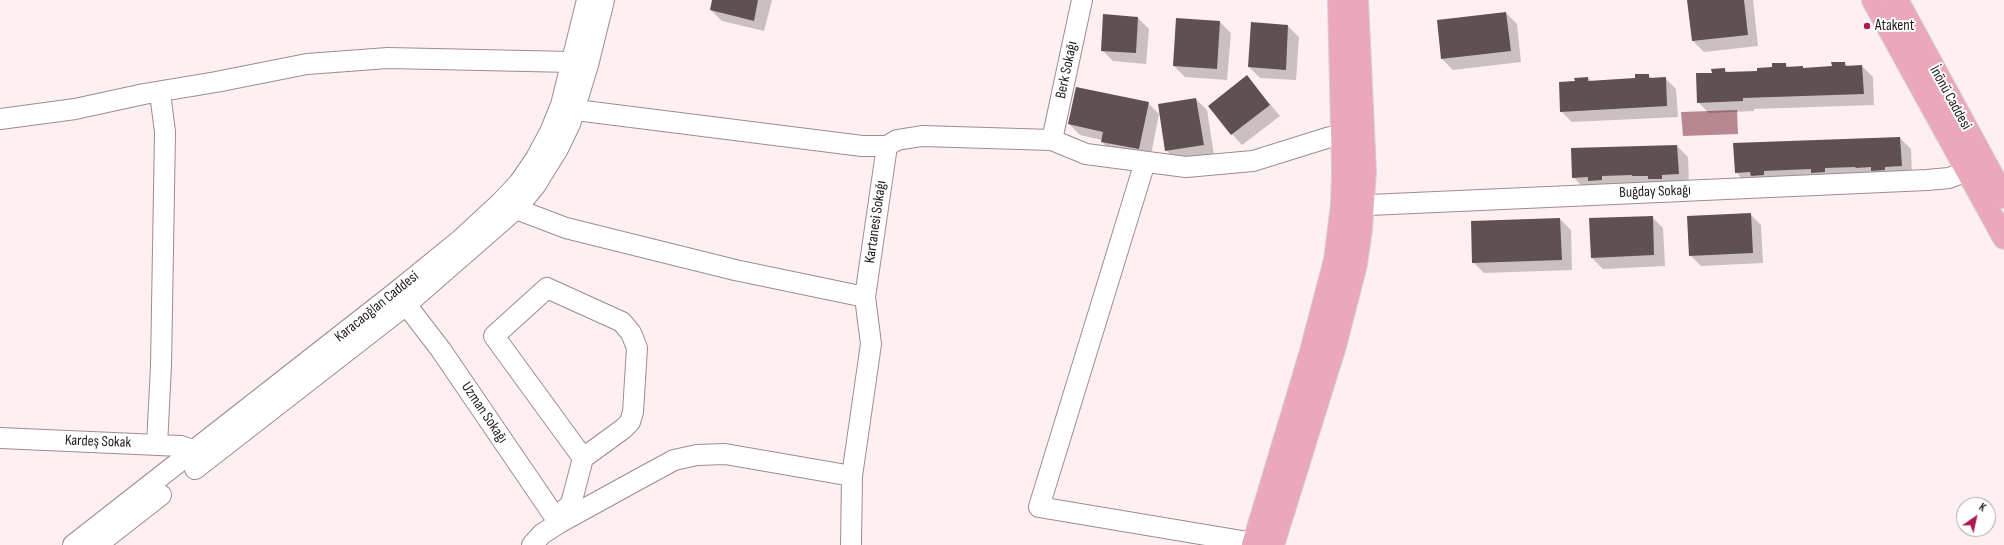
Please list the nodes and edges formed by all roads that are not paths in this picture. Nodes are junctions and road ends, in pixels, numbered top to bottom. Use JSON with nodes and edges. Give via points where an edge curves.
{"nodes":[{"id":1,"x":587,"y":0,"type":"edge"},
{"id":2,"x":604,"y":0,"type":"edge"},
{"id":3,"x":1082,"y":0,"type":"edge"},
{"id":4,"x":1339,"y":0,"type":"edge"},
{"id":5,"x":1357,"y":0,"type":"edge"},
{"id":6,"x":1873,"y":0,"type":"edge"},
{"id":7,"x":1897,"y":0,"type":"edge"},
{"id":8,"x":572,"y":62,"type":"junction"},
{"id":9,"x":160,"y":93,"type":"junction"},
{"id":10,"x":567,"y":109,"type":"junction"},
{"id":11,"x":0,"y":119,"type":"edge"},
{"id":12,"x":1330,"y":137,"type":"dead end"},
{"id":13,"x":1052,"y":140,"type":"junction"},
{"id":14,"x":887,"y":146,"type":"junction"},
{"id":15,"x":1145,"y":162,"type":"junction"},
{"id":16,"x":1967,"y":171,"type":"junction"},
{"id":17,"x":2004,"y":195,"type":"edge"},
{"id":18,"x":1342,"y":205,"type":"junction"},
{"id":19,"x":1364,"y":205,"type":"junction"},
{"id":20,"x":516,"y":209,"type":"junction"},
{"id":21,"x":2004,"y":238,"type":"edge"},
{"id":22,"x":865,"y":297,"type":"junction"},
{"id":23,"x":401,"y":298,"type":"junction"},
{"id":24,"x":0,"y":438,"type":"edge"},
{"id":25,"x":157,"y":445,"type":"junction"},
{"id":26,"x":200,"y":456,"type":"junction"},
{"id":27,"x":583,"y":458,"type":"junction"},
{"id":28,"x":852,"y":476,"type":"junction"},
{"id":29,"x":556,"y":520,"type":"junction"},
{"id":30,"x":1260,"y":544,"type":"edge"},
{"id":31,"x":73,"y":545,"type":"edge"},
{"id":32,"x":97,"y":545,"type":"edge"},
{"id":33,"x":532,"y":545,"type":"edge"},
{"id":34,"x":851,"y":545,"type":"edge"}],
"edges":[{"from":1,"to":8,"type":"street","name":"Karacaoğlan Caddesi"},
{"from":2,"to":10,"type":"street","name":"Karacaoğlan Caddesi"},
{"from":3,"to":13,"type":"street","name":"Berk Sokağı"},
{"from":4,"to":18,"type":"main road"},
{"from":5,"to":19,"type":"main road"},
{"from":6,"to":16,"type":"main road"},
{"from":7,"to":17,"type":"main road","name":"İnönü Caddesi"},
{"from":8,"to":9,"type":"street","via":[[388,58],[307,64]]},
{"from":8,"to":10,"type":"street","name":"Karacaoğlan Caddesi"},
{"from":9,"to":11,"type":"street","via":[[75,109]]},
{"from":9,"to":25,"type":"street","via":[[165,132]]},
{"from":10,"to":14,"type":"street","via":[[854,145]]},
{"from":10,"to":20,"type":"street","name":"Karacaoğlan Caddesi","via":[[558,149],[535,186]]},
{"from":10,"to":23,"type":"street","name":"Karacaoğlan Caddesi","via":[[519,183]]},
{"from":12,"to":15,"type":"street","via":[[1253,161],[1186,167]]},
{"from":13,"to":14,"type":"street","via":[[922,136],[897,140]]},
{"from":13,"to":15,"type":"street","via":[[1086,154]]},
{"from":14,"to":22,"type":"street","name":"Kartanesi Sokağı"},
{"from":15,"to":30,"type":"street","via":[[1039,507]]},
{"from":16,"to":19,"type":"street","name":"Buğday Sokağı","via":[[1949,178],[1927,180]]},
{"from":16,"to":21,"type":"main road"},
{"from":18,"to":19,"type":"street","name":"Buğday Sokağı"},
{"from":18,"to":30,"type":"main road","via":[[1335,260]]},
{"from":19,"to":30,"type":"main road","via":[[1356,264],[1335,346]]},
{"from":20,"to":22,"type":"street","via":[[573,230],[735,270]]},
{"from":20,"to":23,"type":"street","name":"Karacaoğlan Caddesi"},
{"from":22,"to":28,"type":"street","name":"Kartanesi Sokağı","via":[[872,344]]},
{"from":23,"to":26,"type":"street","name":"Karacaoğlan Caddesi"},
{"from":23,"to":29,"type":"street","name":"Uzman Sokağı","via":[[441,350]]},
{"from":24,"to":25,"type":"street","name":"Kardeş Sokak"},
{"from":25,"to":26,"type":"street","name":"Kardeş Sokak","via":[[181,446]]},
{"from":26,"to":31,"type":"street","name":"Karacaoğlan Caddesi"},
{"from":26,"to":32,"type":"street","name":"Karacaoğlan Caddesi"},
{"from":27,"to":27,"type":"street","via":[[630,422],[633,412],[637,348],[631,333],[622,322],[547,288],[494,336]]},
{"from":27,"to":29,"type":"street","via":[[570,504]]},
{"from":28,"to":29,"type":"street","via":[[726,454],[697,455],[674,460]]},
{"from":28,"to":34,"type":"street","name":"Kartanesi Sokağı"},
{"from":29,"to":33,"type":"street"}]}
